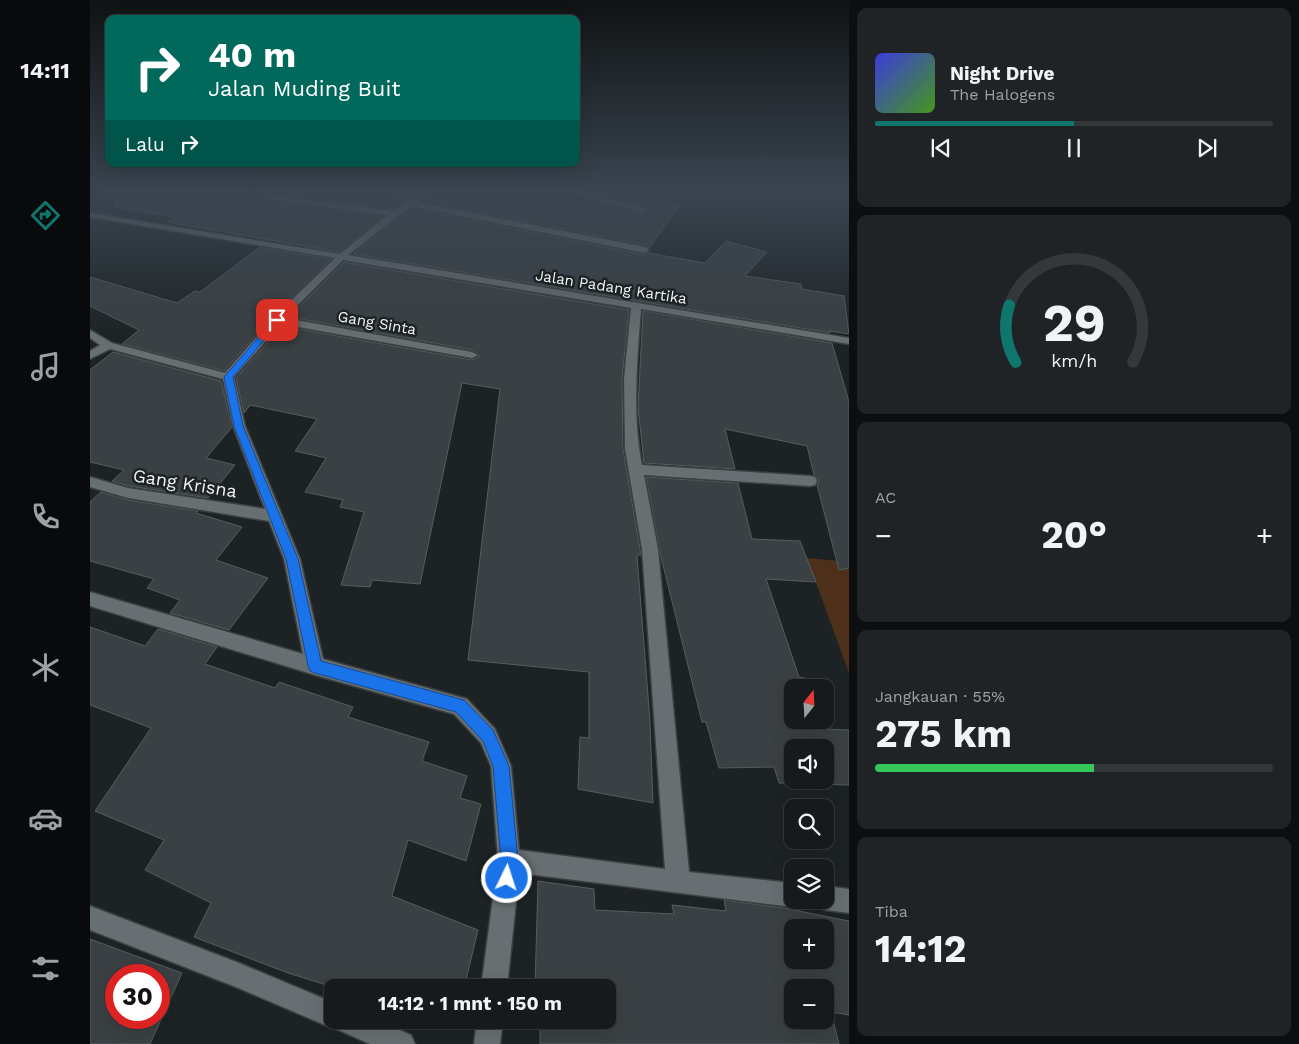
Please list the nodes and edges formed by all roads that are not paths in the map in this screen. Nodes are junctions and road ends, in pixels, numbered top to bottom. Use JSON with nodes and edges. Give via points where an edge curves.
{"nodes":[{"id":1,"x":237,"y":240,"type":"edge"},
{"id":2,"x":361,"y":240,"type":"edge"},
{"id":3,"x":593,"y":240,"type":"edge"},
{"id":4,"x":645,"y":250,"type":"dead end"},
{"id":5,"x":339,"y":257,"type":"junction"},
{"id":6,"x":636,"y":306,"type":"junction"},
{"id":7,"x":277,"y":320,"type":"junction"},
{"id":8,"x":90,"y":333,"type":"edge"},
{"id":9,"x":849,"y":341,"type":"edge"},
{"id":10,"x":108,"y":345,"type":"junction"},
{"id":11,"x":472,"y":355,"type":"dead end"},
{"id":12,"x":90,"y":356,"type":"edge"},
{"id":13,"x":228,"y":377,"type":"junction"},
{"id":14,"x":635,"y":469,"type":"junction"},
{"id":15,"x":810,"y":481,"type":"dead end"},
{"id":16,"x":90,"y":482,"type":"edge"},
{"id":17,"x":274,"y":516,"type":"junction"},
{"id":18,"x":90,"y":599,"type":"edge"},
{"id":19,"x":315,"y":666,"type":"junction"},
{"id":20,"x":509,"y":860,"type":"junction"},
{"id":21,"x":678,"y":882,"type":"junction"},
{"id":22,"x":784,"y":894,"type":"edge"},
{"id":23,"x":834,"y":899,"type":"edge"},
{"id":24,"x":849,"y":901,"type":"edge"},
{"id":25,"x":90,"y":918,"type":"edge"},
{"id":26,"x":495,"y":979,"type":"edge"},
{"id":27,"x":324,"y":1012,"type":"edge"},
{"id":28,"x":366,"y":1029,"type":"edge"},
{"id":29,"x":489,"y":1029,"type":"edge"},
{"id":30,"x":402,"y":1044,"type":"edge"},
{"id":31,"x":487,"y":1044,"type":"edge"}],
"edges":[{"from":1,"to":5,"type":"street","name":"Jalan Padang Kartika"},
{"from":2,"to":5,"type":"street"},
{"from":3,"to":4,"type":"street"},
{"from":5,"to":6,"type":"street","name":"Jalan Padang Kartika"},
{"from":5,"to":7,"type":"street"},
{"from":6,"to":9,"type":"street","name":"Jalan Padang Kartika"},
{"from":6,"to":14,"type":"street","via":[[630,379]]},
{"from":7,"to":11,"type":"street","name":"Gang Sinta"},
{"from":7,"to":13,"type":"street"},
{"from":8,"to":10,"type":"street"},
{"from":10,"to":12,"type":"street"},
{"from":10,"to":13,"type":"street"},
{"from":13,"to":17,"type":"street","via":[[238,426]]},
{"from":14,"to":15,"type":"street"},
{"from":14,"to":21,"type":"street","via":[[650,550]]},
{"from":16,"to":17,"type":"street","name":"Gang Krisna","via":[[128,493]]},
{"from":17,"to":19,"type":"street","via":[[292,559]]},
{"from":18,"to":19,"type":"street"},
{"from":19,"to":20,"type":"street","via":[[460,706],[488,736],[501,766]]},
{"from":20,"to":21,"type":"street"},
{"from":20,"to":26,"type":"street"},
{"from":21,"to":22,"type":"street"},
{"from":23,"to":24,"type":"street"},
{"from":25,"to":27,"type":"street"},
{"from":28,"to":30,"type":"street"},
{"from":29,"to":31,"type":"street"}]}
